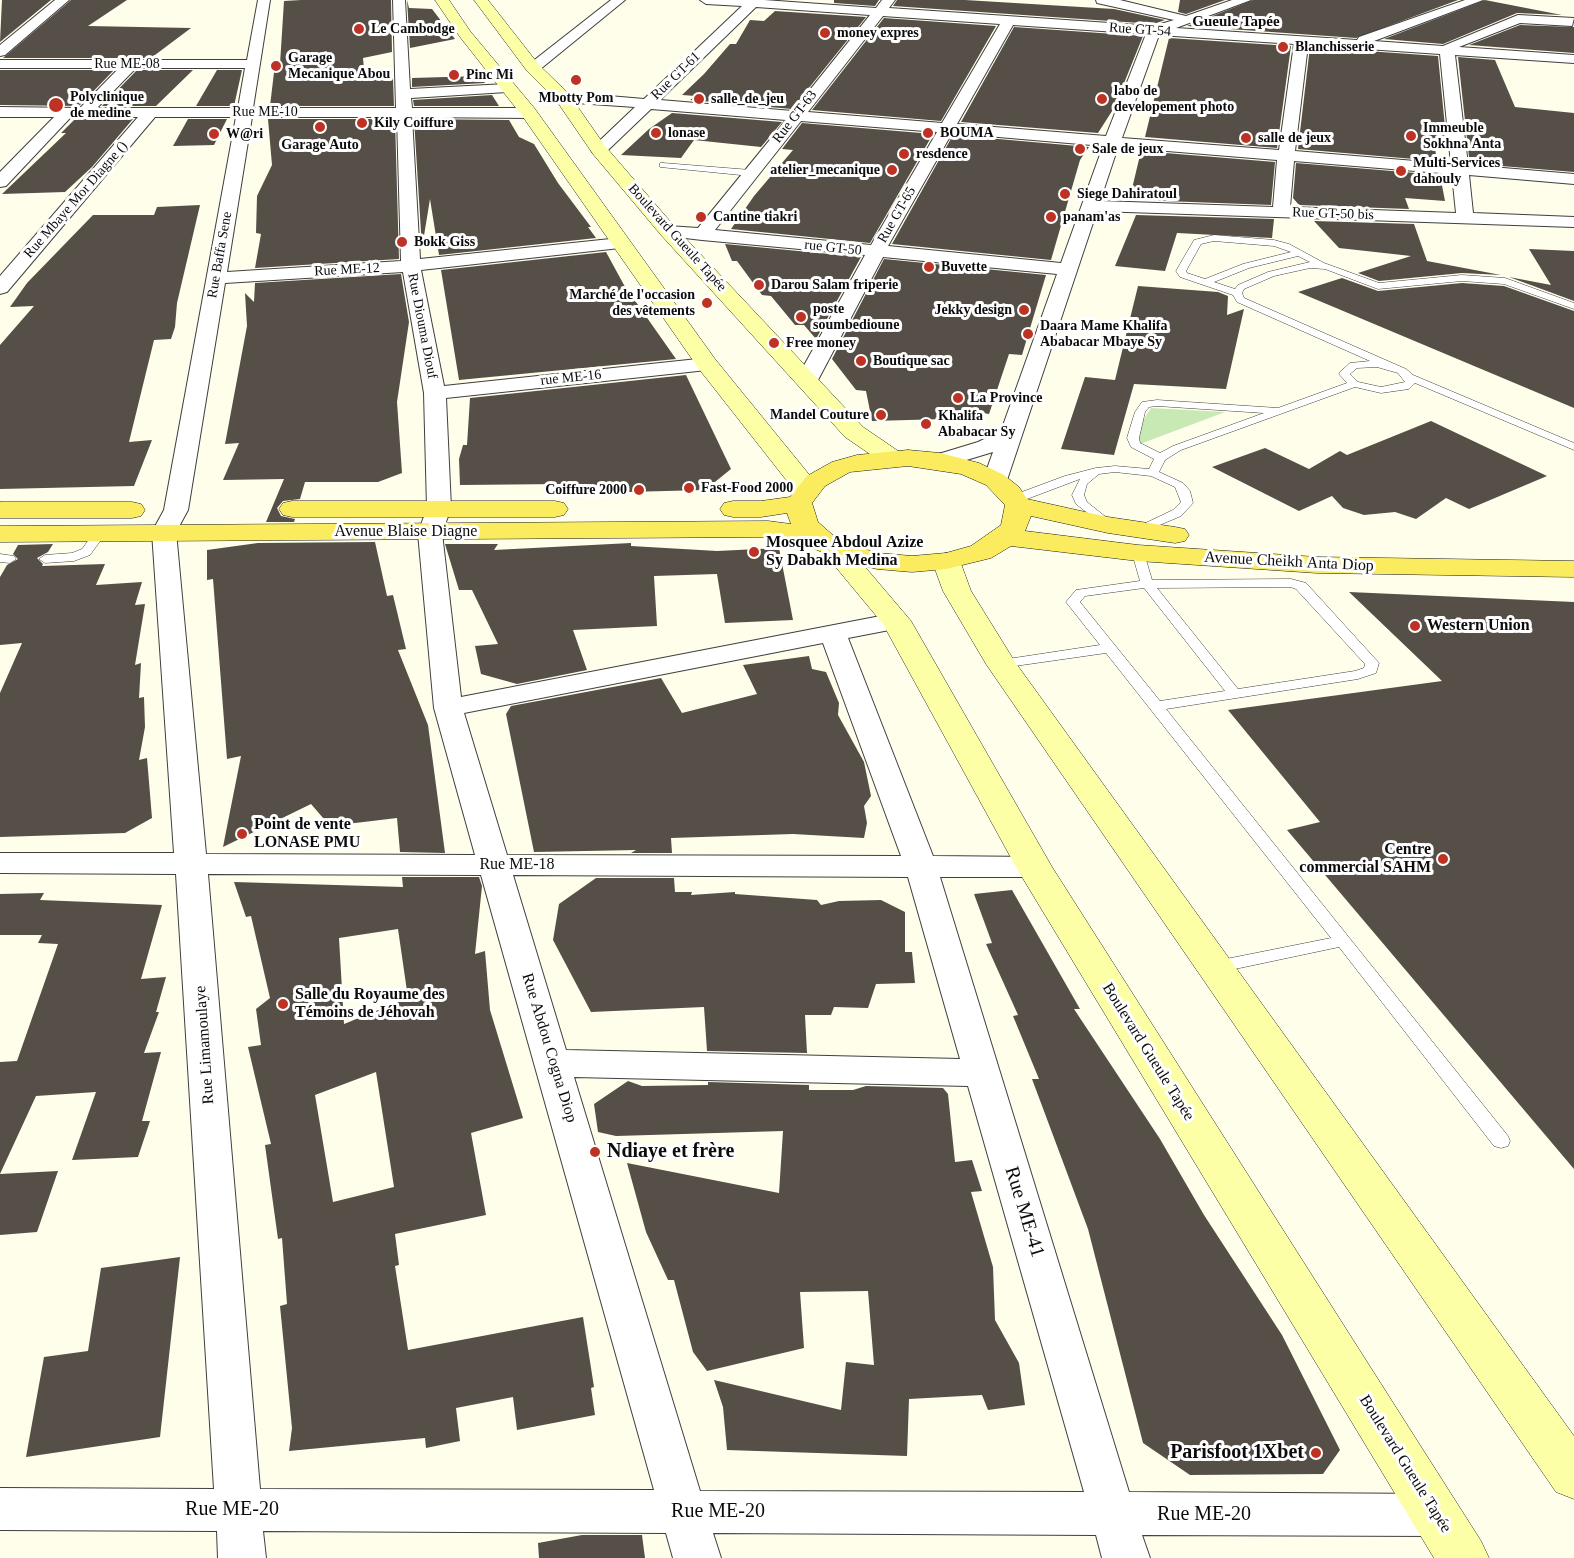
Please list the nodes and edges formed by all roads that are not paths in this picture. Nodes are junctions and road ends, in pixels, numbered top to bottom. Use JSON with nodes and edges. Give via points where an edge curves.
{"nodes":[{"id":1,"x":63,"y":0,"type":"edge"},
{"id":2,"x":264,"y":0,"type":"edge"},
{"id":3,"x":399,"y":0,"type":"edge"},
{"id":4,"x":442,"y":0,"type":"edge"},
{"id":5,"x":481,"y":0,"type":"edge"},
{"id":6,"x":619,"y":0,"type":"edge"},
{"id":7,"x":706,"y":0,"type":"edge"},
{"id":8,"x":1102,"y":0,"type":"edge"},
{"id":9,"x":1198,"y":0,"type":"edge"},
{"id":10,"x":1245,"y":0,"type":"edge"},
{"id":11,"x":1478,"y":0,"type":"edge"},
{"id":12,"x":753,"y":3,"type":"junction"},
{"id":13,"x":1524,"y":5,"type":"dead end"},
{"id":14,"x":884,"y":6,"type":"edge"},
{"id":15,"x":1226,"y":6,"type":"junction"},
{"id":16,"x":1050,"y":10,"type":"dead end"},
{"id":17,"x":1186,"y":18,"type":"junction"},
{"id":18,"x":1573,"y":20,"type":"edge"},
{"id":19,"x":1009,"y":21,"type":"junction"},
{"id":20,"x":1043,"y":23,"type":"junction"},
{"id":21,"x":1157,"y":29,"type":"junction"},
{"id":22,"x":1302,"y":40,"type":"junction"},
{"id":23,"x":1354,"y":44,"type":"junction"},
{"id":24,"x":1447,"y":50,"type":"junction"},
{"id":25,"x":0,"y":52,"type":"edge"},
{"id":26,"x":1574,"y":59,"type":"edge"},
{"id":27,"x":0,"y":64,"type":"edge"},
{"id":28,"x":132,"y":64,"type":"junction"},
{"id":29,"x":253,"y":64,"type":"junction"},
{"id":30,"x":533,"y":68,"type":"junction"},
{"id":31,"x":507,"y":88,"type":"junction"},
{"id":32,"x":562,"y":98,"type":"junction"},
{"id":33,"x":404,"y":104,"type":"junction"},
{"id":34,"x":647,"y":104,"type":"junction"},
{"id":35,"x":77,"y":111,"type":"junction"},
{"id":36,"x":152,"y":111,"type":"junction"},
{"id":37,"x":0,"y":112,"type":"edge"},
{"id":38,"x":245,"y":112,"type":"junction"},
{"id":39,"x":529,"y":113,"type":"junction"},
{"id":40,"x":796,"y":116,"type":"junction"},
{"id":41,"x":947,"y":128,"type":"junction"},
{"id":42,"x":1112,"y":142,"type":"junction"},
{"id":43,"x":599,"y":150,"type":"junction"},
{"id":44,"x":1286,"y":156,"type":"junction"},
{"id":45,"x":663,"y":165,"type":"dead end"},
{"id":46,"x":1459,"y":170,"type":"junction"},
{"id":47,"x":751,"y":173,"type":"junction"},
{"id":48,"x":1574,"y":179,"type":"edge"},
{"id":49,"x":0,"y":182,"type":"edge"},
{"id":50,"x":1092,"y":206,"type":"junction"},
{"id":51,"x":1281,"y":212,"type":"junction"},
{"id":52,"x":1465,"y":219,"type":"junction"},
{"id":53,"x":1574,"y":222,"type":"edge"},
{"id":54,"x":669,"y":231,"type":"junction"},
{"id":55,"x":702,"y":234,"type":"junction"},
{"id":56,"x":620,"y":243,"type":"junction"},
{"id":57,"x":876,"y":252,"type":"junction"},
{"id":58,"x":1298,"y":253,"type":"junction"},
{"id":59,"x":411,"y":266,"type":"junction"},
{"id":60,"x":1326,"y":266,"type":"junction"},
{"id":61,"x":1068,"y":269,"type":"junction"},
{"id":62,"x":216,"y":278,"type":"junction"},
{"id":63,"x":1204,"y":283,"type":"junction"},
{"id":64,"x":0,"y":288,"type":"edge"},
{"id":65,"x":1237,"y":293,"type":"junction"},
{"id":66,"x":1545,"y":294,"type":"junction"},
{"id":67,"x":1574,"y":295,"type":"edge"},
{"id":68,"x":1574,"y":306,"type":"edge"},
{"id":69,"x":707,"y":364,"type":"junction"},
{"id":70,"x":1390,"y":366,"type":"junction"},
{"id":71,"x":1409,"y":377,"type":"junction"},
{"id":72,"x":807,"y":380,"type":"junction"},
{"id":73,"x":1354,"y":384,"type":"junction"},
{"id":74,"x":435,"y":393,"type":"junction"},
{"id":75,"x":1281,"y":411,"type":"junction"},
{"id":76,"x":1009,"y":436,"type":"junction"},
{"id":77,"x":1574,"y":447,"type":"edge"},
{"id":78,"x":892,"y":458,"type":"junction"},
{"id":79,"x":1160,"y":458,"type":"junction"},
{"id":80,"x":940,"y":461,"type":"junction"},
{"id":81,"x":1096,"y":471,"type":"junction"},
{"id":82,"x":1153,"y":472,"type":"junction"},
{"id":83,"x":995,"y":480,"type":"junction"},
{"id":84,"x":803,"y":496,"type":"junction"},
{"id":85,"x":1016,"y":502,"type":"junction"},
{"id":86,"x":652,"y":519,"type":"junction"},
{"id":87,"x":434,"y":520,"type":"junction"},
{"id":88,"x":170,"y":521,"type":"junction"},
{"id":89,"x":1108,"y":525,"type":"junction"},
{"id":90,"x":100,"y":533,"type":"junction"},
{"id":91,"x":1006,"y":537,"type":"junction"},
{"id":92,"x":3,"y":540,"type":"edge"},
{"id":93,"x":823,"y":540,"type":"junction"},
{"id":94,"x":1138,"y":541,"type":"junction"},
{"id":95,"x":1574,"y":550,"type":"edge"},
{"id":96,"x":45,"y":559,"type":"dead end"},
{"id":97,"x":945,"y":561,"type":"junction"},
{"id":98,"x":1574,"y":568,"type":"edge"},
{"id":99,"x":1147,"y":584,"type":"junction"},
{"id":100,"x":896,"y":621,"type":"junction"},
{"id":101,"x":833,"y":633,"type":"junction"},
{"id":102,"x":1109,"y":648,"type":"junction"},
{"id":103,"x":1002,"y":664,"type":"junction"},
{"id":104,"x":1234,"y":694,"type":"junction"},
{"id":105,"x":1156,"y":706,"type":"junction"},
{"id":106,"x":448,"y":708,"type":"junction"},
{"id":107,"x":0,"y":863,"type":"edge"},
{"id":108,"x":192,"y":864,"type":"junction"},
{"id":109,"x":494,"y":865,"type":"junction"},
{"id":110,"x":921,"y":867,"type":"junction"},
{"id":111,"x":1034,"y":867,"type":"junction"},
{"id":112,"x":1343,"y":941,"type":"junction"},
{"id":113,"x":1216,"y":967,"type":"junction"},
{"id":114,"x":553,"y":1063,"type":"junction"},
{"id":115,"x":982,"y":1073,"type":"junction"},
{"id":116,"x":1501,"y":1141,"type":"dead end"},
{"id":117,"x":1574,"y":1476,"type":"edge"},
{"id":118,"x":0,"y":1509,"type":"edge"},
{"id":119,"x":239,"y":1510,"type":"junction"},
{"id":120,"x":684,"y":1512,"type":"junction"},
{"id":121,"x":1114,"y":1514,"type":"junction"},
{"id":122,"x":1437,"y":1515,"type":"junction"},
{"id":123,"x":242,"y":1558,"type":"edge"},
{"id":124,"x":697,"y":1558,"type":"edge"},
{"id":125,"x":1126,"y":1558,"type":"edge"},
{"id":126,"x":1463,"y":1558,"type":"edge"}],
"edges":[{"from":1,"to":25,"type":"street"},
{"from":2,"to":29,"type":"street","name":"Rue Baffa Sene"},
{"from":3,"to":33,"type":"street","name":"Rue Diouma Diouf"},
{"from":4,"to":31,"type":"street"},
{"from":5,"to":30,"type":"street","name":"Boulevard Gueule Tapée"},
{"from":6,"to":30,"type":"street"},
{"from":7,"to":12,"type":"street","name":"Rue GT-54"},
{"from":8,"to":17,"type":"street"},
{"from":9,"to":15,"type":"street"},
{"from":10,"to":15,"type":"street"},
{"from":11,"to":23,"type":"street"},
{"from":12,"to":14,"type":"street","name":"Rue GT-54"},
{"from":12,"to":34,"type":"street","name":"Rue GT-61"},
{"from":13,"to":18,"type":"street"},
{"from":14,"to":19,"type":"street","name":"Rue GT-54"},
{"from":14,"to":40,"type":"street","name":"Rue GT-63"},
{"from":15,"to":17,"type":"street"},
{"from":16,"to":20,"type":"street"},
{"from":17,"to":21,"type":"street"},
{"from":18,"to":24,"type":"street","via":[[1518,19]]},
{"from":19,"to":20,"type":"street","name":"Rue GT-54"},
{"from":19,"to":41,"type":"street","name":"Rue GT-65"},
{"from":20,"to":21,"type":"street","name":"Rue GT-54"},
{"from":21,"to":22,"type":"street","name":"Rue GT-54"},
{"from":21,"to":42,"type":"street"},
{"from":22,"to":23,"type":"street","name":"Rue GT-54"},
{"from":22,"to":44,"type":"street"},
{"from":23,"to":24,"type":"street","name":"Rue GT-54"},
{"from":24,"to":26,"type":"street","name":"Rue GT-54"},
{"from":24,"to":46,"type":"street"},
{"from":27,"to":28,"type":"street","name":"Rue ME-08"},
{"from":28,"to":29,"type":"street","name":"Rue ME-08"},
{"from":28,"to":35,"type":"street"},
{"from":29,"to":38,"type":"street","name":"Rue Baffa Sene"},
{"from":30,"to":32,"type":"street","name":"Boulevard Gueule Tapée"},
{"from":31,"to":33,"type":"street"},
{"from":31,"to":39,"type":"street"},
{"from":32,"to":34,"type":"street"},
{"from":32,"to":43,"type":"street","name":"Boulevard Gueule Tapée"},
{"from":33,"to":38,"type":"street","name":"Rue ME-10"},
{"from":33,"to":39,"type":"street","name":"Rue ME-10"},
{"from":33,"to":59,"type":"street","name":"Rue Diouma Diouf"},
{"from":34,"to":40,"type":"street"},
{"from":34,"to":43,"type":"street","name":"Rue GT-61"},
{"from":35,"to":36,"type":"street","name":"Rue ME-10"},
{"from":35,"to":37,"type":"street","name":"Rue ME-10"},
{"from":35,"to":49,"type":"street"},
{"from":36,"to":38,"type":"street","name":"Rue ME-10"},
{"from":36,"to":64,"type":"street","name":"Rue Mbaye Mor Diagne ()"},
{"from":38,"to":62,"type":"street","name":"Rue Baffa Sene"},
{"from":39,"to":56,"type":"street"},
{"from":40,"to":41,"type":"street"},
{"from":40,"to":47,"type":"street","name":"Rue GT-63"},
{"from":41,"to":42,"type":"street"},
{"from":41,"to":57,"type":"street","name":"Rue GT-65"},
{"from":42,"to":44,"type":"street"},
{"from":42,"to":50,"type":"street"},
{"from":43,"to":54,"type":"street","name":"Boulevard Gueule Tapée"},
{"from":44,"to":46,"type":"street"},
{"from":44,"to":51,"type":"street"},
{"from":45,"to":47,"type":"lane"},
{"from":46,"to":48,"type":"street"},
{"from":46,"to":52,"type":"street"},
{"from":47,"to":55,"type":"street","name":"Rue GT-63"},
{"from":50,"to":51,"type":"street","name":"Rue GT-50 bis"},
{"from":50,"to":61,"type":"street"},
{"from":51,"to":52,"type":"street","name":"Rue GT-50 bis"},
{"from":52,"to":53,"type":"street","name":"Rue GT-50 bis"},
{"from":54,"to":55,"type":"street","name":"rue GT-50"},
{"from":54,"to":72,"type":"street","name":"Boulevard Gueule Tapée"},
{"from":55,"to":57,"type":"street","name":"rue GT-50"},
{"from":56,"to":59,"type":"street","name":"Rue ME-12"},
{"from":56,"to":69,"type":"street"},
{"from":57,"to":61,"type":"street","name":"rue GT-50"},
{"from":57,"to":72,"type":"street","name":"Rue GT-65"},
{"from":58,"to":60,"type":"lane"},
{"from":58,"to":63,"type":"lane","via":[[1246,266]]},
{"from":58,"to":63,"type":"lane","via":[[1274,243],[1204,239],[1197,242],[1181,271]]},
{"from":59,"to":62,"type":"street","name":"Rue ME-12"},
{"from":59,"to":74,"type":"street","name":"Rue Diouma Diouf"},
{"from":60,"to":65,"type":"lane","via":[[1296,267],[1241,287]]},
{"from":60,"to":66,"type":"lane","via":[[1378,286],[1485,278]]},
{"from":61,"to":76,"type":"street"},
{"from":62,"to":88,"type":"street","name":"Rue Baffa Sene"},
{"from":63,"to":65,"type":"lane"},
{"from":65,"to":70,"type":"lane","via":[[1240,300]]},
{"from":66,"to":67,"type":"lane"},
{"from":66,"to":68,"type":"lane"},
{"from":69,"to":74,"type":"street","name":"rue ME-16"},
{"from":69,"to":84,"type":"street"},
{"from":70,"to":71,"type":"lane"},
{"from":70,"to":73,"type":"lane","via":[[1354,365],[1344,374]]},
{"from":71,"to":73,"type":"lane","via":[[1410,383],[1394,390]]},
{"from":71,"to":77,"type":"lane"},
{"from":72,"to":78,"type":"street","name":"Boulevard Gueule Tapée","via":[[854,432]]},
{"from":73,"to":75,"type":"lane"},
{"from":74,"to":87,"type":"street","name":"Rue Diouma Diouf"},
{"from":75,"to":79,"type":"lane","via":[[1177,448]]},
{"from":75,"to":79,"type":"lane","via":[[1157,402],[1146,405],[1140,412],[1133,438],[1135,445]]},
{"from":76,"to":80,"type":"street"},
{"from":76,"to":83,"type":"street"},
{"from":78,"to":80,"type":"main road"},
{"from":78,"to":84,"type":"main road","via":[[841,468],[816,481]]},
{"from":79,"to":82,"type":"lane"},
{"from":80,"to":83,"type":"main road","via":[[970,468]]},
{"from":81,"to":82,"type":"lane"},
{"from":81,"to":85,"type":"lane","via":[[1069,478]]},
{"from":81,"to":89,"type":"lane","via":[[1082,483],[1078,495],[1082,504]]},
{"from":82,"to":94,"type":"lane","via":[[1179,485],[1187,503]]},
{"from":83,"to":85,"type":"main road"},
{"from":84,"to":86,"type":"main road","name":"Avenue Blaise Diagne","via":[[761,509]]},
{"from":84,"to":93,"type":"main road","via":[[801,519]]},
{"from":85,"to":89,"type":"main road","name":"Avenue Cheikh Anta Diop"},
{"from":85,"to":91,"type":"main road","via":[[1018,516]]},
{"from":86,"to":87,"type":"main road","name":"Avenue Blaise Diagne"},
{"from":86,"to":93,"type":"main road","name":"Avenue Blaise Diagne","via":[[768,529]]},
{"from":87,"to":88,"type":"main road","name":"Avenue Blaise Diagne"},
{"from":87,"to":106,"type":"street","name":"Rue Abdou Cogna Diop"},
{"from":88,"to":90,"type":"main road","name":"Avenue Blaise Diagne"},
{"from":88,"to":92,"type":"main road","name":"Avenue Blaise Diagne"},
{"from":88,"to":108,"type":"street","name":"Rue Limamoulaye"},
{"from":89,"to":94,"type":"main road","name":"Avenue Cheikh Anta Diop"},
{"from":90,"to":92,"type":"main road","name":"Avenue Blaise Diagne"},
{"from":90,"to":96,"type":"lane","via":[[86,552]]},
{"from":91,"to":94,"type":"main road","name":"Avenue Cheikh Anta Diop"},
{"from":91,"to":97,"type":"main road","name":"Avenue Blaise Diagne","via":[[981,552]]},
{"from":93,"to":97,"type":"main road","name":"Avenue Blaise Diagne","via":[[861,557],[886,562]]},
{"from":93,"to":100,"type":"street","name":"Boulevard Gueule Tapée"},
{"from":94,"to":95,"type":"main road","name":"Avenue Cheikh Anta Diop"},
{"from":94,"to":98,"type":"main road","name":"Avenue Cheikh Anta Diop","via":[[1317,565]]},
{"from":94,"to":99,"type":"lane"},
{"from":97,"to":103,"type":"street","via":[[962,600]]},
{"from":99,"to":102,"type":"lane","via":[[1076,596],[1073,603]]},
{"from":99,"to":104,"type":"lane"},
{"from":99,"to":104,"type":"lane","via":[[1301,586],[1372,663],[1371,670],[1358,675]]},
{"from":100,"to":101,"type":"street"},
{"from":100,"to":111,"type":"street","name":"Boulevard Gueule Tapée"},
{"from":101,"to":106,"type":"street"},
{"from":101,"to":110,"type":"street","name":"Rue ME-41"},
{"from":102,"to":103,"type":"lane"},
{"from":102,"to":105,"type":"lane"},
{"from":103,"to":113,"type":"street"},
{"from":104,"to":105,"type":"lane"},
{"from":105,"to":112,"type":"lane"},
{"from":106,"to":109,"type":"street","name":"Rue Abdou Cogna Diop"},
{"from":107,"to":108,"type":"street","name":"Rue ME-18"},
{"from":108,"to":109,"type":"street","name":"Rue ME-18"},
{"from":108,"to":119,"type":"street","name":"Rue Limamoulaye"},
{"from":109,"to":110,"type":"street","name":"Rue ME-18"},
{"from":109,"to":114,"type":"street","name":"Rue Abdou Cogna Diop"},
{"from":110,"to":111,"type":"street","name":"Rue ME-18"},
{"from":110,"to":115,"type":"street","name":"Rue ME-41"},
{"from":111,"to":122,"type":"street","name":"Boulevard Gueule Tapée"},
{"from":112,"to":113,"type":"lane"},
{"from":112,"to":116,"type":"lane"},
{"from":113,"to":117,"type":"street"},
{"from":114,"to":115,"type":"street"},
{"from":114,"to":120,"type":"street","name":"Rue Abdou Cogna Diop"},
{"from":115,"to":121,"type":"street","name":"Rue ME-41"},
{"from":118,"to":119,"type":"street","name":"Rue ME-20"},
{"from":119,"to":120,"type":"street","name":"Rue ME-20"},
{"from":119,"to":123,"type":"street","name":"Rue Limamoulaye"},
{"from":120,"to":121,"type":"street","name":"Rue ME-20"},
{"from":120,"to":124,"type":"street","name":"Rue Abdou Cogna Diop"},
{"from":121,"to":122,"type":"street","name":"Rue ME-20"},
{"from":121,"to":125,"type":"street","name":"Rue ME-41"},
{"from":122,"to":126,"type":"street","name":"Boulevard Gueule Tapée"}]}
